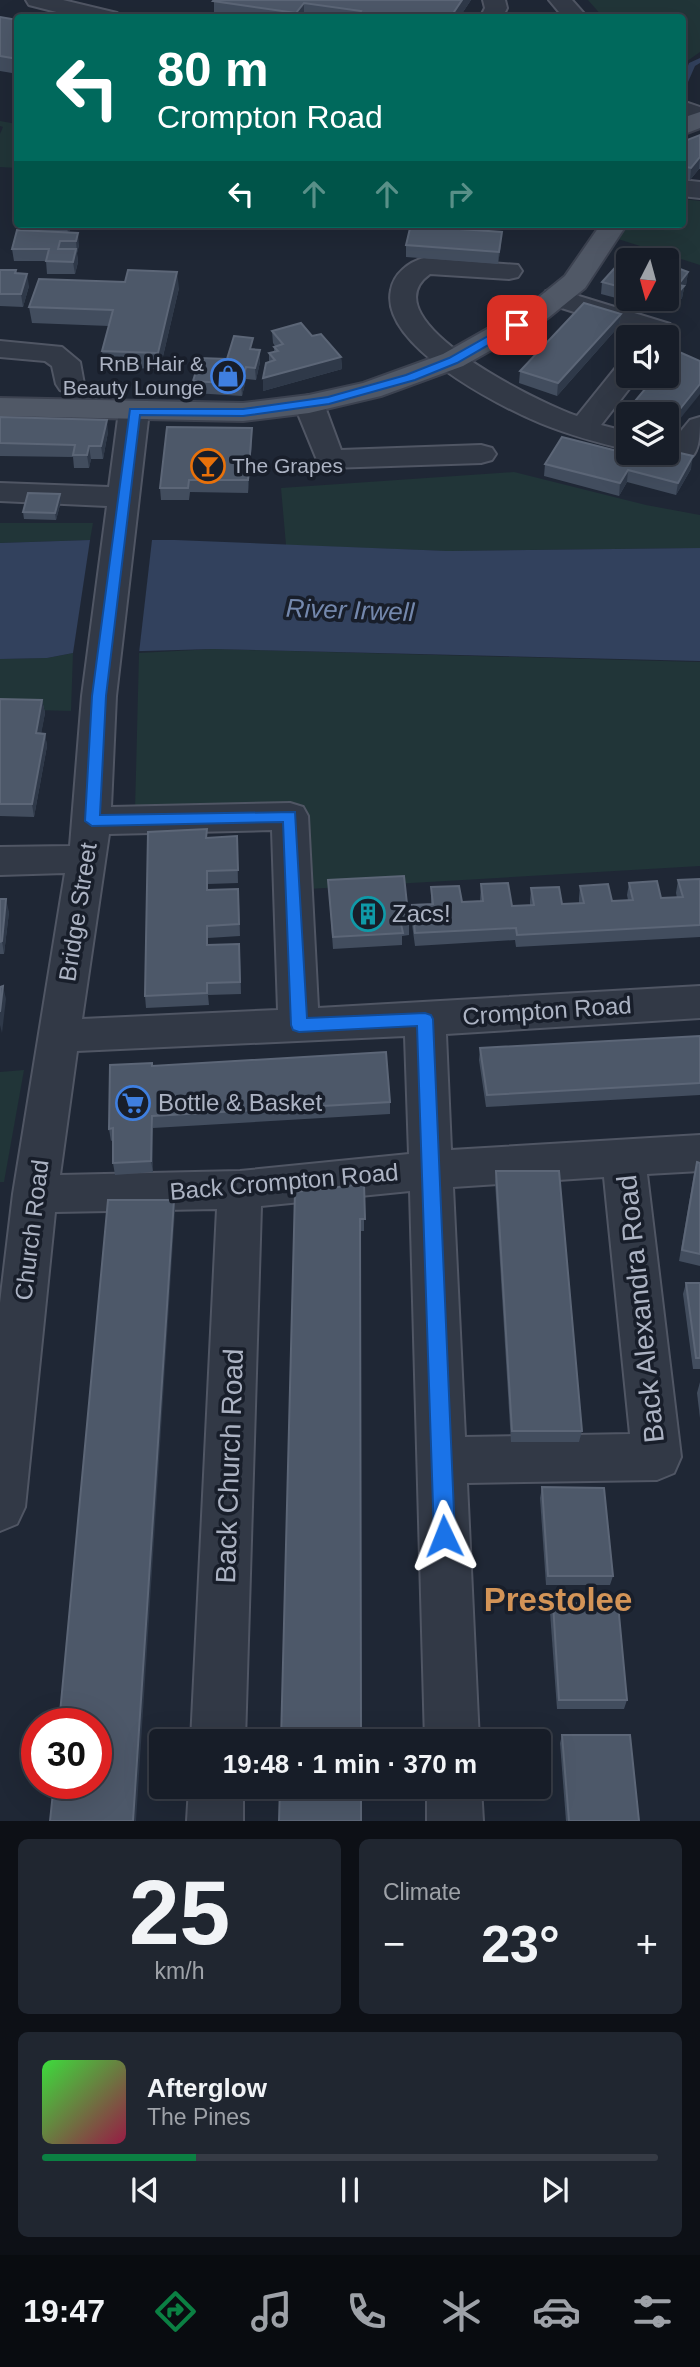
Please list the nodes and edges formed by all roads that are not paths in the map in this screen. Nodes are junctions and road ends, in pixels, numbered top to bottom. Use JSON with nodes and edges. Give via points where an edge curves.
{"nodes":[{"id":1,"x":37,"y":0,"type":"edge"},
{"id":2,"x":560,"y":0,"type":"edge"},
{"id":3,"x":93,"y":14,"type":"edge"},
{"id":4,"x":574,"y":14,"type":"edge"},
{"id":5,"x":611,"y":228,"type":"edge"},
{"id":6,"x":509,"y":271,"type":"dead end"},
{"id":7,"x":556,"y":297,"type":"junction"},
{"id":8,"x":644,"y":325,"type":"edge"},
{"id":9,"x":0,"y":349,"type":"edge"},
{"id":10,"x":453,"y":360,"type":"junction"},
{"id":11,"x":71,"y":384,"type":"dead end"},
{"id":12,"x":616,"y":386,"type":"edge"},
{"id":13,"x":309,"y":404,"type":"junction"},
{"id":14,"x":0,"y":407,"type":"edge"},
{"id":15,"x":134,"y":411,"type":"junction"},
{"id":16,"x":700,"y":426,"type":"edge"},
{"id":17,"x":583,"y":428,"type":"junction"},
{"id":18,"x":616,"y":438,"type":"edge"},
{"id":19,"x":481,"y":454,"type":"dead end"},
{"id":20,"x":682,"y":456,"type":"edge"},
{"id":21,"x":0,"y":492,"type":"edge"},
{"id":22,"x":122,"y":506,"type":"junction"},
{"id":23,"x":92,"y":821,"type":"junction"},
{"id":24,"x":87,"y":859,"type":"junction"},
{"id":25,"x":0,"y":861,"type":"edge"},
{"id":26,"x":700,"y":1002,"type":"edge"},
{"id":27,"x":425,"y":1019,"type":"junction"},
{"id":28,"x":299,"y":1025,"type":"junction"},
{"id":29,"x":59,"y":1036,"type":"junction"},
{"id":30,"x":700,"y":1153,"type":"edge"},
{"id":31,"x":624,"y":1158,"type":"junction"},
{"id":32,"x":430,"y":1170,"type":"junction"},
{"id":33,"x":240,"y":1190,"type":"junction"},
{"id":34,"x":35,"y":1194,"type":"junction"},
{"id":35,"x":441,"y":1460,"type":"junction"},
{"id":36,"x":0,"y":1507,"type":"edge"},
{"id":37,"x":218,"y":1729,"type":"edge"},
{"id":38,"x":452,"y":1729,"type":"edge"},
{"id":39,"x":216,"y":1799,"type":"edge"},
{"id":40,"x":454,"y":1799,"type":"edge"},
{"id":41,"x":215,"y":1821,"type":"edge"},
{"id":42,"x":455,"y":1821,"type":"edge"}],
"edges":[{"from":1,"to":3,"type":"street"},
{"from":2,"to":4,"type":"street"},
{"from":5,"to":7,"type":"main road","via":[[575,282]]},
{"from":6,"to":10,"type":"street","via":[[424,266],[407,281],[402,299],[410,320],[424,340]]},
{"from":7,"to":8,"type":"street"},
{"from":7,"to":10,"type":"main road","via":[[517,325]]},
{"from":9,"to":11,"type":"street","via":[[52,353],[66,362]]},
{"from":10,"to":13,"type":"main road","via":[[371,390]]},
{"from":10,"to":17,"type":"street","via":[[550,417]]},
{"from":12,"to":17,"type":"street"},
{"from":13,"to":15,"type":"main road","via":[[243,412]]},
{"from":13,"to":19,"type":"street","via":[[330,459]]},
{"from":14,"to":15,"type":"main road"},
{"from":15,"to":22,"type":"street","name":"Bridge Street"},
{"from":16,"to":20,"type":"street"},
{"from":17,"to":18,"type":"street"},
{"from":21,"to":22,"type":"street"},
{"from":22,"to":23,"type":"street","name":"Bridge Street","via":[[99,696]]},
{"from":23,"to":24,"type":"street","name":"Bridge Street"},
{"from":23,"to":28,"type":"street","via":[[290,816]]},
{"from":24,"to":25,"type":"street"},
{"from":24,"to":29,"type":"street","name":"Bridge Street"},
{"from":26,"to":27,"type":"street","name":"Crompton Road"},
{"from":27,"to":28,"type":"street","name":"Crompton Road"},
{"from":27,"to":32,"type":"street"},
{"from":28,"to":29,"type":"street","name":"Crompton Road"},
{"from":29,"to":34,"type":"street","name":"Church Road"},
{"from":30,"to":31,"type":"street","name":"Back Crompton Road"},
{"from":31,"to":32,"type":"street","name":"Back Crompton Road"},
{"from":31,"to":35,"type":"street","name":"Back Alexandra Road","via":[[657,1457]]},
{"from":32,"to":33,"type":"street","name":"Back Crompton Road"},
{"from":32,"to":35,"type":"street"},
{"from":33,"to":34,"type":"street","name":"Back Crompton Road"},
{"from":33,"to":37,"type":"street","name":"Back Church Road"},
{"from":34,"to":36,"type":"street","name":"Church Road"},
{"from":35,"to":38,"type":"street"},
{"from":39,"to":41,"type":"street"},
{"from":40,"to":42,"type":"street"}]}
